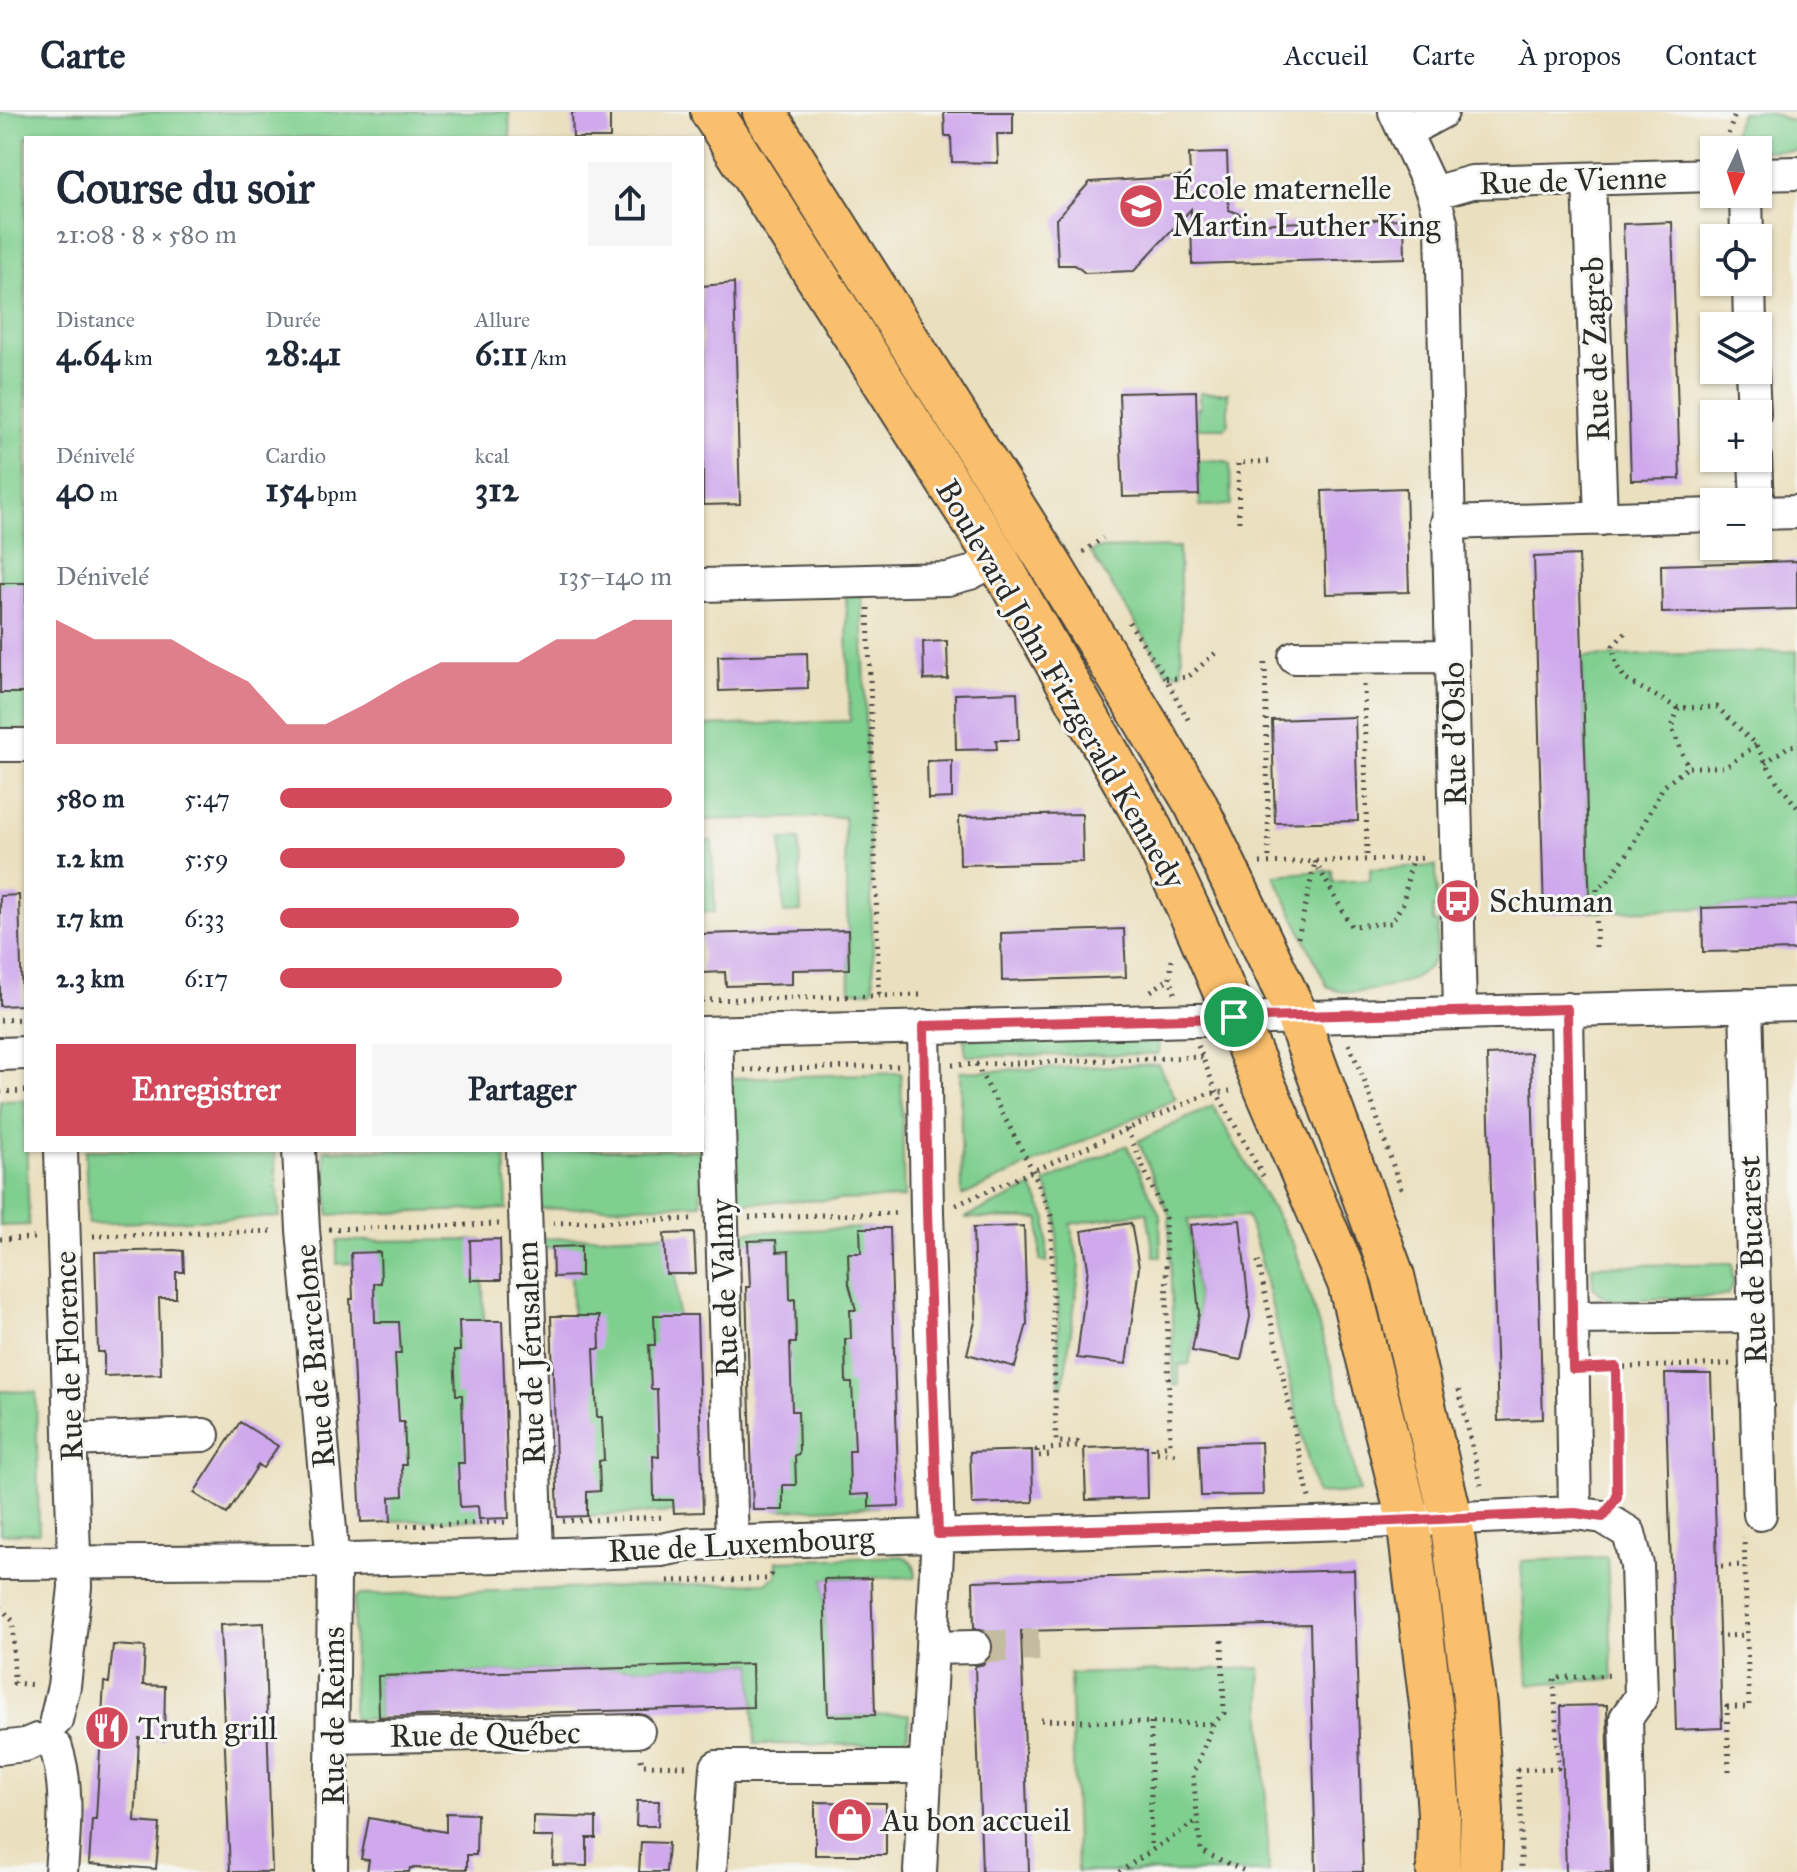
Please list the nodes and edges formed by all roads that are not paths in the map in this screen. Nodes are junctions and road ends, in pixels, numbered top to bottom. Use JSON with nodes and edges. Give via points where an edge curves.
{"nodes":[{"id":1,"x":712,"y":112,"type":"edge"},
{"id":2,"x":764,"y":112,"type":"edge"},
{"id":3,"x":1442,"y":112,"type":"edge"},
{"id":4,"x":1400,"y":122,"type":"edge"},
{"id":5,"x":1797,"y":173,"type":"edge"},
{"id":6,"x":1772,"y":174,"type":"edge"},
{"id":7,"x":1700,"y":175,"type":"edge"},
{"id":8,"x":1589,"y":179,"type":"junction"},
{"id":9,"x":1433,"y":193,"type":"junction"},
{"id":10,"x":1797,"y":512,"type":"edge"},
{"id":11,"x":1772,"y":513,"type":"edge"},
{"id":12,"x":1700,"y":515,"type":"edge"},
{"id":13,"x":1601,"y":519,"type":"junction"},
{"id":14,"x":1447,"y":523,"type":"junction"},
{"id":15,"x":997,"y":559,"type":"junction"},
{"id":16,"x":704,"y":585,"type":"edge"},
{"id":17,"x":1452,"y":656,"type":"junction"},
{"id":18,"x":1280,"y":657,"type":"road end"},
{"id":19,"x":0,"y":745,"type":"edge"},
{"id":20,"x":24,"y":745,"type":"edge"},
{"id":21,"x":1797,"y":1004,"type":"edge"},
{"id":22,"x":1746,"y":1005,"type":"junction"},
{"id":23,"x":1567,"y":1009,"type":"junction"},
{"id":24,"x":1460,"y":1012,"type":"junction"},
{"id":25,"x":1297,"y":1016,"type":"junction"},
{"id":26,"x":1234,"y":1017,"type":"junction"},
{"id":27,"x":924,"y":1026,"type":"junction"},
{"id":28,"x":709,"y":1033,"type":"edge"},
{"id":29,"x":24,"y":1053,"type":"edge"},
{"id":30,"x":0,"y":1054,"type":"edge"},
{"id":31,"x":61,"y":1152,"type":"edge"},
{"id":32,"x":299,"y":1152,"type":"edge"},
{"id":33,"x":523,"y":1152,"type":"edge"},
{"id":34,"x":1754,"y":1316,"type":"junction"},
{"id":35,"x":1572,"y":1318,"type":"junction"},
{"id":36,"x":203,"y":1435,"type":"dead end"},
{"id":37,"x":70,"y":1440,"type":"junction"},
{"id":38,"x":1760,"y":1514,"type":"dead end"},
{"id":39,"x":1589,"y":1515,"type":"junction"},
{"id":40,"x":1451,"y":1518,"type":"junction"},
{"id":41,"x":1408,"y":1520,"type":"junction"},
{"id":42,"x":938,"y":1534,"type":"junction"},
{"id":43,"x":732,"y":1543,"type":"junction"},
{"id":44,"x":537,"y":1555,"type":"junction"},
{"id":45,"x":332,"y":1561,"type":"junction"},
{"id":46,"x":74,"y":1562,"type":"junction"},
{"id":47,"x":0,"y":1563,"type":"edge"},
{"id":48,"x":975,"y":1647,"type":"tunnel mouth"},
{"id":49,"x":932,"y":1648,"type":"junction"},
{"id":50,"x":638,"y":1731,"type":"dead end"},
{"id":51,"x":50,"y":1736,"type":"junction"},
{"id":52,"x":333,"y":1737,"type":"junction"},
{"id":53,"x":0,"y":1748,"type":"edge"},
{"id":54,"x":925,"y":1767,"type":"junction"},
{"id":55,"x":61,"y":1872,"type":"edge"},
{"id":56,"x":331,"y":1872,"type":"edge"},
{"id":57,"x":710,"y":1872,"type":"edge"},
{"id":58,"x":920,"y":1872,"type":"edge"},
{"id":59,"x":1438,"y":1872,"type":"edge"},
{"id":60,"x":1480,"y":1872,"type":"edge"},
{"id":61,"x":1630,"y":1872,"type":"edge"}],
"edges":[{"from":1,"to":15,"type":"main road","name":"Boulevard John Fitzgerald Kennedy"},
{"from":2,"to":25,"type":"main road","name":"Boulevard John Fitzgerald Kennedy","via":[[1195,803]]},
{"from":3,"to":4,"type":"street"},
{"from":4,"to":9,"type":"street"},
{"from":5,"to":6,"type":"street"},
{"from":7,"to":8,"type":"street","name":"Rue de Vienne"},
{"from":8,"to":9,"type":"street","name":"Rue de Vienne","via":[[1472,182]]},
{"from":8,"to":13,"type":"street","name":"Rue de Zagreb"},
{"from":9,"to":14,"type":"street","name":"Rue d'Oslo","via":[[1442,226]]},
{"from":10,"to":11,"type":"street"},
{"from":12,"to":13,"type":"street"},
{"from":13,"to":14,"type":"street"},
{"from":14,"to":17,"type":"street","name":"Rue d'Oslo"},
{"from":15,"to":16,"type":"street","via":[[948,579]]},
{"from":15,"to":26,"type":"main road","name":"Boulevard John Fitzgerald Kennedy","via":[[1147,821]]},
{"from":17,"to":18,"type":"street"},
{"from":17,"to":24,"type":"street","name":"Rue d'Oslo"},
{"from":19,"to":20,"type":"street"},
{"from":21,"to":22,"type":"street"},
{"from":22,"to":23,"type":"street"},
{"from":22,"to":34,"type":"street","name":"Rue de Bucarest"},
{"from":23,"to":24,"type":"street"},
{"from":23,"to":35,"type":"street"},
{"from":24,"to":25,"type":"street"},
{"from":25,"to":26,"type":"street"},
{"from":25,"to":40,"type":"main road","name":"Boulevard John Fitzgerald Kennedy","via":[[1393,1276]]},
{"from":26,"to":27,"type":"street"},
{"from":26,"to":41,"type":"main road","name":"Boulevard John Fitzgerald Kennedy","via":[[1349,1283]]},
{"from":27,"to":28,"type":"street"},
{"from":27,"to":42,"type":"street"},
{"from":28,"to":43,"type":"street","name":"Rue de Valmy"},
{"from":29,"to":30,"type":"street"},
{"from":31,"to":37,"type":"street","name":"Rue de Florence"},
{"from":32,"to":45,"type":"street","name":"Rue de Barcelone"},
{"from":33,"to":44,"type":"street","name":"Rue de Jérusalem"},
{"from":34,"to":35,"type":"street"},
{"from":34,"to":38,"type":"street","name":"Rue de Bucarest"},
{"from":35,"to":39,"type":"street"},
{"from":36,"to":37,"type":"street"},
{"from":37,"to":46,"type":"street","name":"Rue de Florence"},
{"from":39,"to":40,"type":"street"},
{"from":39,"to":61,"type":"street","via":[[1629,1533],[1637,1565],[1641,1685],[1626,1718]]},
{"from":40,"to":41,"type":"street"},
{"from":40,"to":60,"type":"main road","name":"Boulevard John Fitzgerald Kennedy","via":[[1475,1706]]},
{"from":41,"to":42,"type":"street","name":"Rue de Luxembourg"},
{"from":41,"to":59,"type":"main road","name":"Boulevard John Fitzgerald Kennedy","via":[[1432,1713]]},
{"from":42,"to":43,"type":"street","name":"Rue de Luxembourg"},
{"from":42,"to":49,"type":"street"},
{"from":43,"to":44,"type":"street","name":"Rue de Luxembourg"},
{"from":44,"to":45,"type":"street","name":"Rue de Luxembourg"},
{"from":45,"to":46,"type":"street","name":"Rue de Luxembourg"},
{"from":45,"to":52,"type":"street","name":"Rue de Reims"},
{"from":46,"to":47,"type":"street","name":"Rue de Luxembourg"},
{"from":46,"to":51,"type":"street","name":"Rue de Florence","via":[[64,1686]]},
{"from":48,"to":49,"type":"street"},
{"from":49,"to":54,"type":"street"},
{"from":50,"to":52,"type":"street","name":"Rue de Québec"},
{"from":51,"to":53,"type":"street"},
{"from":51,"to":55,"type":"street","via":[[61,1764]]},
{"from":52,"to":56,"type":"street","name":"Rue de Reims"},
{"from":54,"to":57,"type":"street","via":[[717,1767]]},
{"from":54,"to":58,"type":"street"}]}
